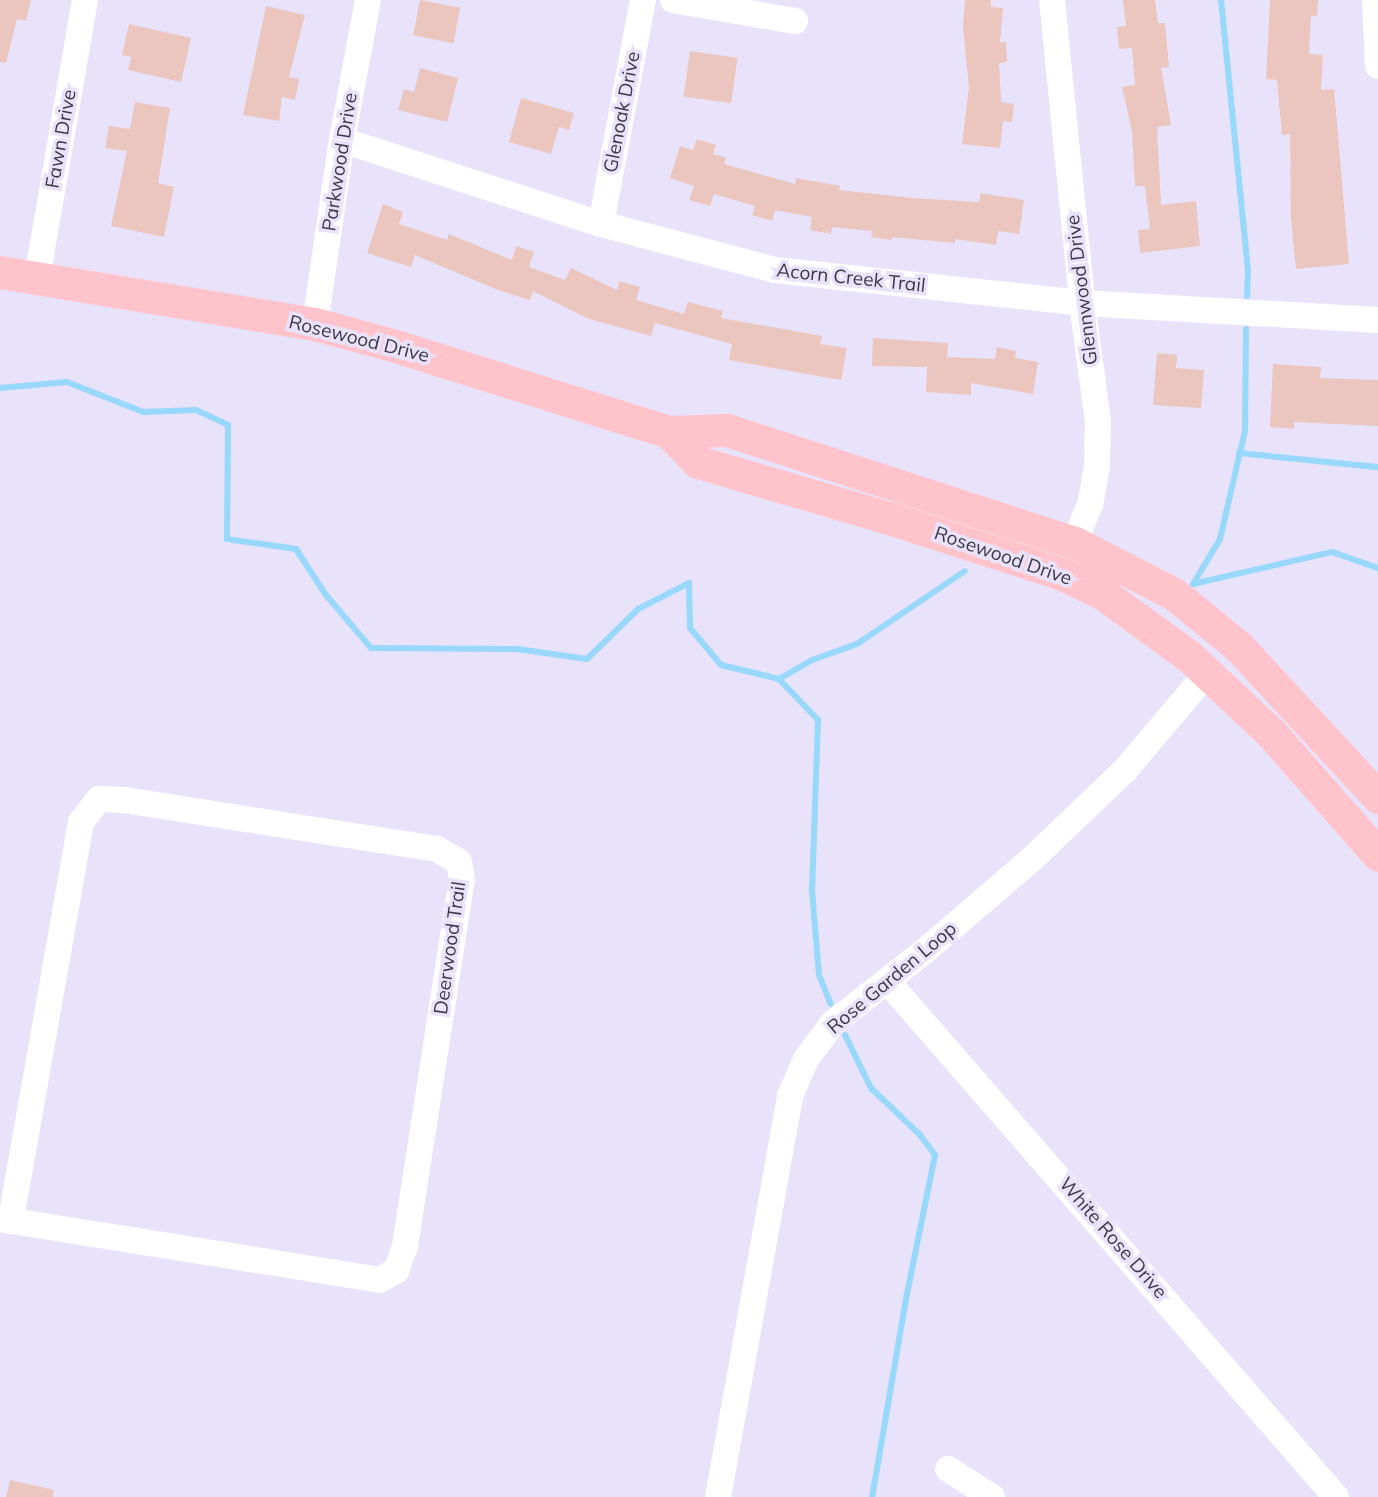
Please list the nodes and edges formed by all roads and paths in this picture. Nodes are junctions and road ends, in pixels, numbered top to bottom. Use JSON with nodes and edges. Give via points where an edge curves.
{"nodes":[{"id":1,"x":85,"y":0,"type":"edge"},
{"id":2,"x":368,"y":0,"type":"edge"},
{"id":3,"x":643,"y":0,"type":"edge"},
{"id":4,"x":673,"y":0,"type":"edge"},
{"id":5,"x":1052,"y":0,"type":"edge"},
{"id":6,"x":1375,"y":0,"type":"edge"},
{"id":7,"x":794,"y":21,"type":"dead end"},
{"id":8,"x":1377,"y":54,"type":"edge"},
{"id":9,"x":342,"y":140,"type":"junction"},
{"id":10,"x":601,"y":224,"type":"junction"},
{"id":11,"x":0,"y":272,"type":"edge"},
{"id":12,"x":37,"y":278,"type":"junction"},
{"id":13,"x":1082,"y":303,"type":"junction"},
{"id":14,"x":1378,"y":320,"type":"edge"},
{"id":15,"x":315,"y":324,"type":"junction"},
{"id":16,"x":669,"y":432,"type":"junction"},
{"id":17,"x":1074,"y":543,"type":"junction"},
{"id":18,"x":1062,"y":574,"type":"junction"},
{"id":19,"x":1207,"y":673,"type":"junction"},
{"id":20,"x":1378,"y":797,"type":"edge"},
{"id":21,"x":1378,"y":855,"type":"edge"},
{"id":22,"x":887,"y":981,"type":"junction"},
{"id":23,"x":5,"y":1220,"type":"edge"},
{"id":24,"x":948,"y":1469,"type":"dead end"},
{"id":25,"x":718,"y":1497,"type":"edge"},
{"id":26,"x":992,"y":1497,"type":"edge"},
{"id":27,"x":1336,"y":1497,"type":"edge"}],
"edges":[{"from":1,"to":12,"type":"street","name":"Fawn Drive"},
{"from":2,"to":9,"type":"street","name":"Parkwood Drive"},
{"from":3,"to":10,"type":"street","name":"Glenoak Drive"},
{"from":4,"to":7,"type":"street"},
{"from":5,"to":13,"type":"street","name":"Glennwood Drive"},
{"from":6,"to":8,"type":"street"},
{"from":9,"to":10,"type":"street","name":"Acorn Creek Trail"},
{"from":9,"to":15,"type":"street","name":"Parkwood Drive"},
{"from":10,"to":13,"type":"street","name":"Acorn Creek Trail","via":[[775,271]]},
{"from":11,"to":12,"type":"main road","name":"Rosewood Drive"},
{"from":12,"to":15,"type":"main road","name":"Rosewood Drive"},
{"from":13,"to":14,"type":"street","name":"Acorn Creek Trail"},
{"from":13,"to":17,"type":"street","name":"Glennwood Drive","via":[[1098,422],[1097,466],[1090,504]]},
{"from":15,"to":16,"type":"main road","name":"Rosewood Drive"},
{"from":16,"to":17,"type":"main road","name":"Rosewood Drive","via":[[727,430]]},
{"from":16,"to":18,"type":"main road","name":"Rosewood Drive","via":[[698,462]]},
{"from":17,"to":18,"type":"street","name":"Glennwood Drive"},
{"from":17,"to":20,"type":"main road","name":"Rosewood Drive","via":[[1174,594],[1238,646]]},
{"from":18,"to":19,"type":"main road","name":"Rosewood Drive","via":[[1102,593]]},
{"from":19,"to":21,"type":"main road","name":"Rosewood Drive","via":[[1272,733]]},
{"from":19,"to":22,"type":"street","name":"Rose Garden Loop","via":[[1126,769],[1033,858]]},
{"from":22,"to":25,"type":"street","name":"Rose Garden Loop","via":[[832,1024],[806,1059],[790,1096]]},
{"from":22,"to":27,"type":"street","name":"White Rose Drive"},
{"from":23,"to":23,"type":"street","name":"Deerwood Trail","via":[[379,1280],[396,1271],[405,1246],[456,920],[462,879],[458,862],[437,849],[99,799],[80,822]]},
{"from":24,"to":26,"type":"street"}]}
